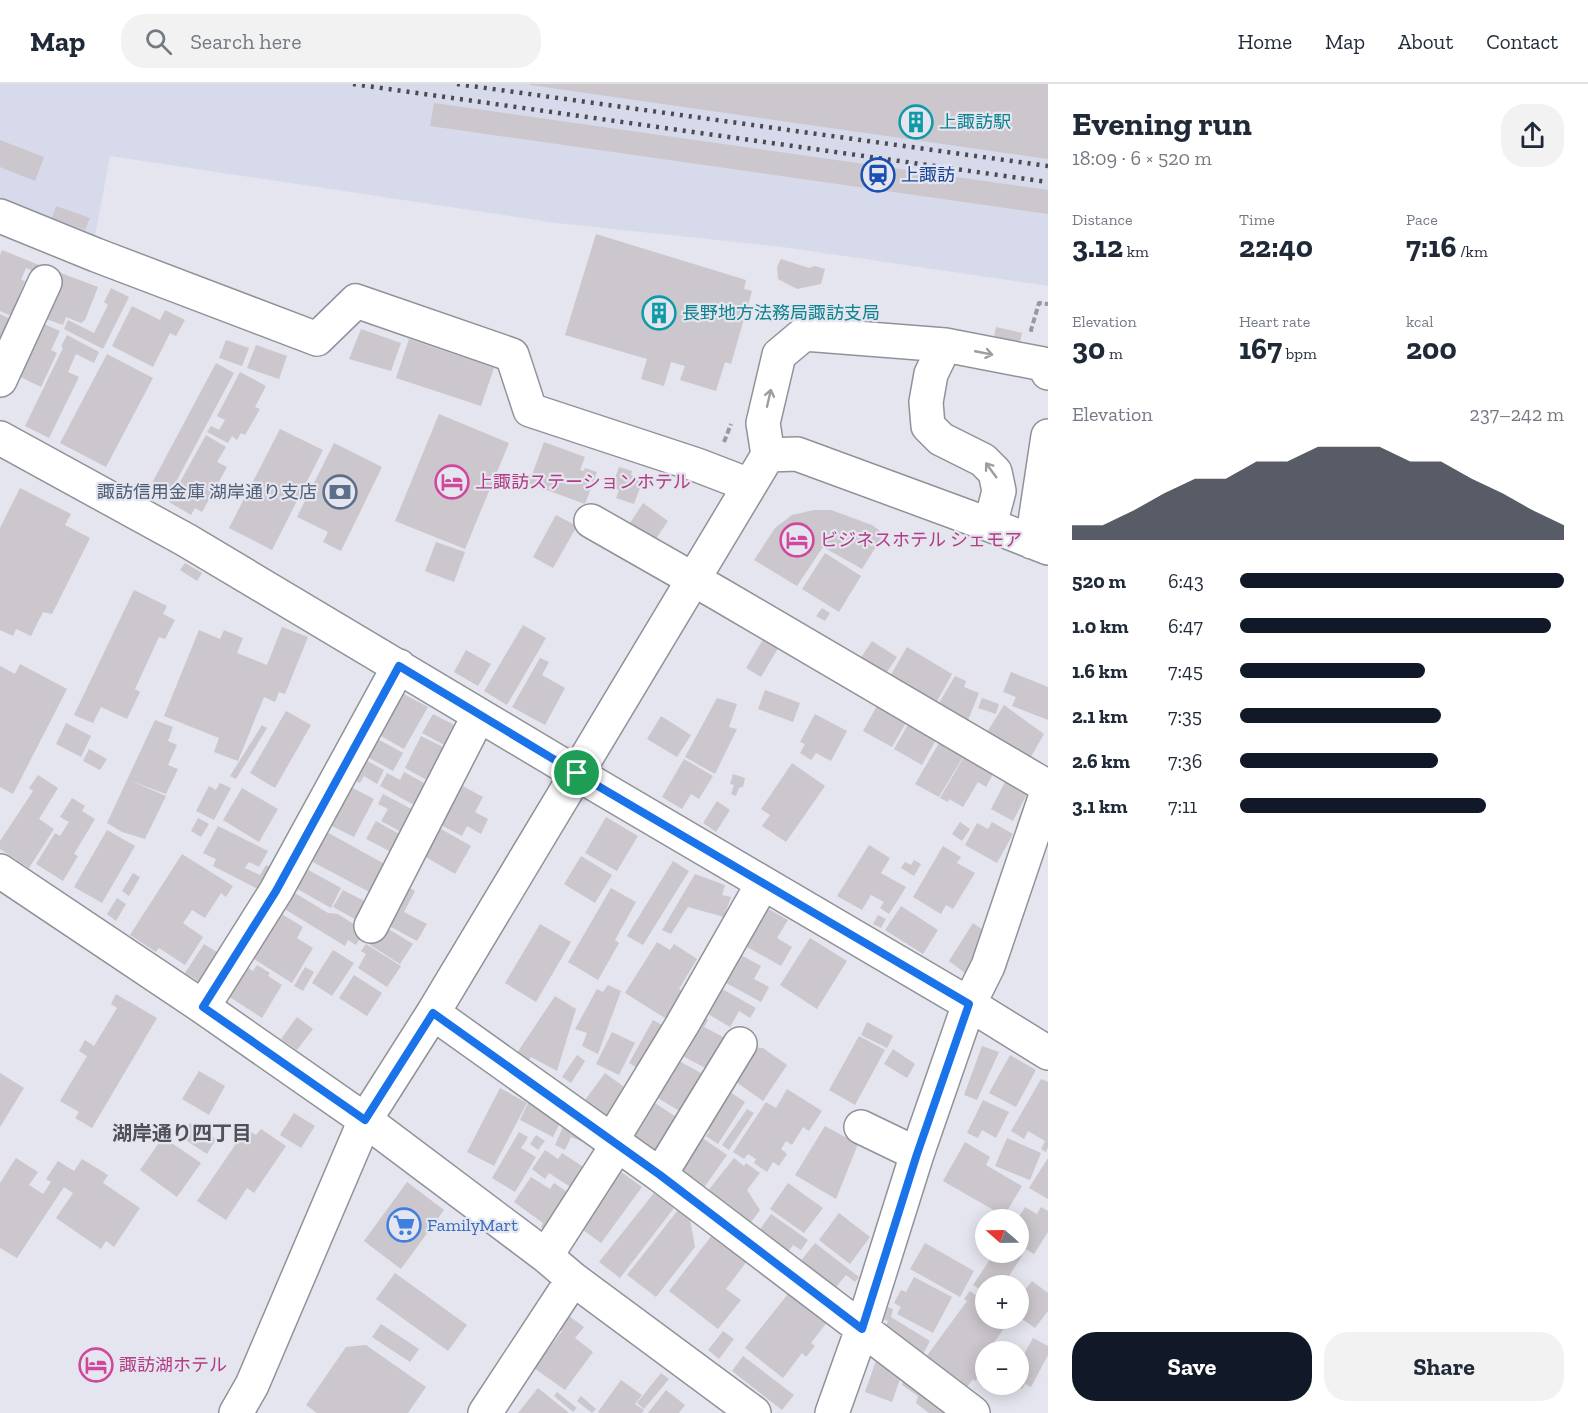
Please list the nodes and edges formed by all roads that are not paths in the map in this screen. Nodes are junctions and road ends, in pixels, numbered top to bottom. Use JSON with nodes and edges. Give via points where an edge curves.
{"nodes":[{"id":1,"x":0,"y":216,"type":"edge"},
{"id":2,"x":45,"y":282,"type":"dead end"},
{"id":3,"x":945,"y":345,"type":"junction"},
{"id":4,"x":1048,"y":372,"type":"edge"},
{"id":5,"x":0,"y":380,"type":"edge"},
{"id":6,"x":1048,"y":436,"type":"edge"},
{"id":7,"x":0,"y":438,"type":"edge"},
{"id":8,"x":768,"y":455,"type":"junction"},
{"id":9,"x":749,"y":485,"type":"junction"},
{"id":10,"x":591,"y":520,"type":"dead end"},
{"id":11,"x":990,"y":525,"type":"junction"},
{"id":12,"x":1040,"y":545,"type":"edge"},
{"id":13,"x":693,"y":578,"type":"junction"},
{"id":14,"x":399,"y":666,"type":"junction"},
{"id":15,"x":479,"y":715,"type":"junction"},
{"id":16,"x":577,"y":773,"type":"junction"},
{"id":17,"x":1048,"y":788,"type":"edge"},
{"id":18,"x":0,"y":872,"type":"edge"},
{"id":19,"x":763,"y":883,"type":"junction"},
{"id":20,"x":371,"y":926,"type":"dead end"},
{"id":21,"x":969,"y":1004,"type":"junction"},
{"id":22,"x":203,"y":1007,"type":"junction"},
{"id":23,"x":433,"y":1013,"type":"junction"},
{"id":24,"x":740,"y":1044,"type":"dead end"},
{"id":25,"x":1048,"y":1053,"type":"edge"},
{"id":26,"x":365,"y":1120,"type":"junction"},
{"id":27,"x":861,"y":1127,"type":"dead end"},
{"id":28,"x":615,"y":1142,"type":"junction"},
{"id":29,"x":917,"y":1154,"type":"junction"},
{"id":30,"x":660,"y":1175,"type":"junction"},
{"id":31,"x":546,"y":1256,"type":"junction"},
{"id":32,"x":573,"y":1280,"type":"junction"},
{"id":33,"x":862,"y":1329,"type":"junction"},
{"id":34,"x":236,"y":1413,"type":"edge"},
{"id":35,"x":485,"y":1413,"type":"edge"},
{"id":36,"x":754,"y":1413,"type":"edge"},
{"id":37,"x":832,"y":1413,"type":"edge"},
{"id":38,"x":973,"y":1413,"type":"edge"}],
"edges":[{"from":1,"to":9,"type":"street","via":[[317,339],[356,301],[512,355],[530,410]]},
{"from":2,"to":5,"type":"street"},
{"from":3,"to":4,"type":"street","one_way":true,"via":[[1043,364]]},
{"from":8,"to":3,"type":"street","one_way":true,"via":[[763,423],[779,355],[804,334]]},
{"from":11,"to":3,"type":"street","one_way":true,"via":[[999,491],[995,472],[983,460],[941,439],[928,426],[926,402],[932,374]]},
{"from":6,"to":12,"type":"street"},
{"from":7,"to":14,"type":"street","via":[[186,540]]},
{"from":8,"to":9,"type":"street"},
{"from":8,"to":11,"type":"street","via":[[797,454]]},
{"from":9,"to":13,"type":"street"},
{"from":10,"to":13,"type":"street"},
{"from":11,"to":12,"type":"street"},
{"from":13,"to":16,"type":"street"},
{"from":13,"to":17,"type":"street"},
{"from":14,"to":15,"type":"street"},
{"from":14,"to":22,"type":"street","via":[[276,891]]},
{"from":15,"to":16,"type":"street"},
{"from":15,"to":20,"type":"street"},
{"from":16,"to":19,"type":"street"},
{"from":16,"to":23,"type":"street"},
{"from":17,"to":21,"type":"street","via":[[988,966]]},
{"from":18,"to":22,"type":"street"},
{"from":19,"to":21,"type":"street"},
{"from":19,"to":28,"type":"street"},
{"from":21,"to":25,"type":"street"},
{"from":21,"to":29,"type":"street"},
{"from":22,"to":26,"type":"street"},
{"from":23,"to":26,"type":"street"},
{"from":23,"to":28,"type":"street"},
{"from":24,"to":30,"type":"street"},
{"from":26,"to":31,"type":"street"},
{"from":26,"to":34,"type":"street","via":[[252,1385]]},
{"from":27,"to":29,"type":"street"},
{"from":28,"to":30,"type":"street"},
{"from":28,"to":31,"type":"street"},
{"from":29,"to":33,"type":"street"},
{"from":30,"to":33,"type":"street"},
{"from":31,"to":32,"type":"street"},
{"from":32,"to":35,"type":"street"},
{"from":32,"to":36,"type":"street"},
{"from":33,"to":37,"type":"street"},
{"from":33,"to":38,"type":"street"}]}
